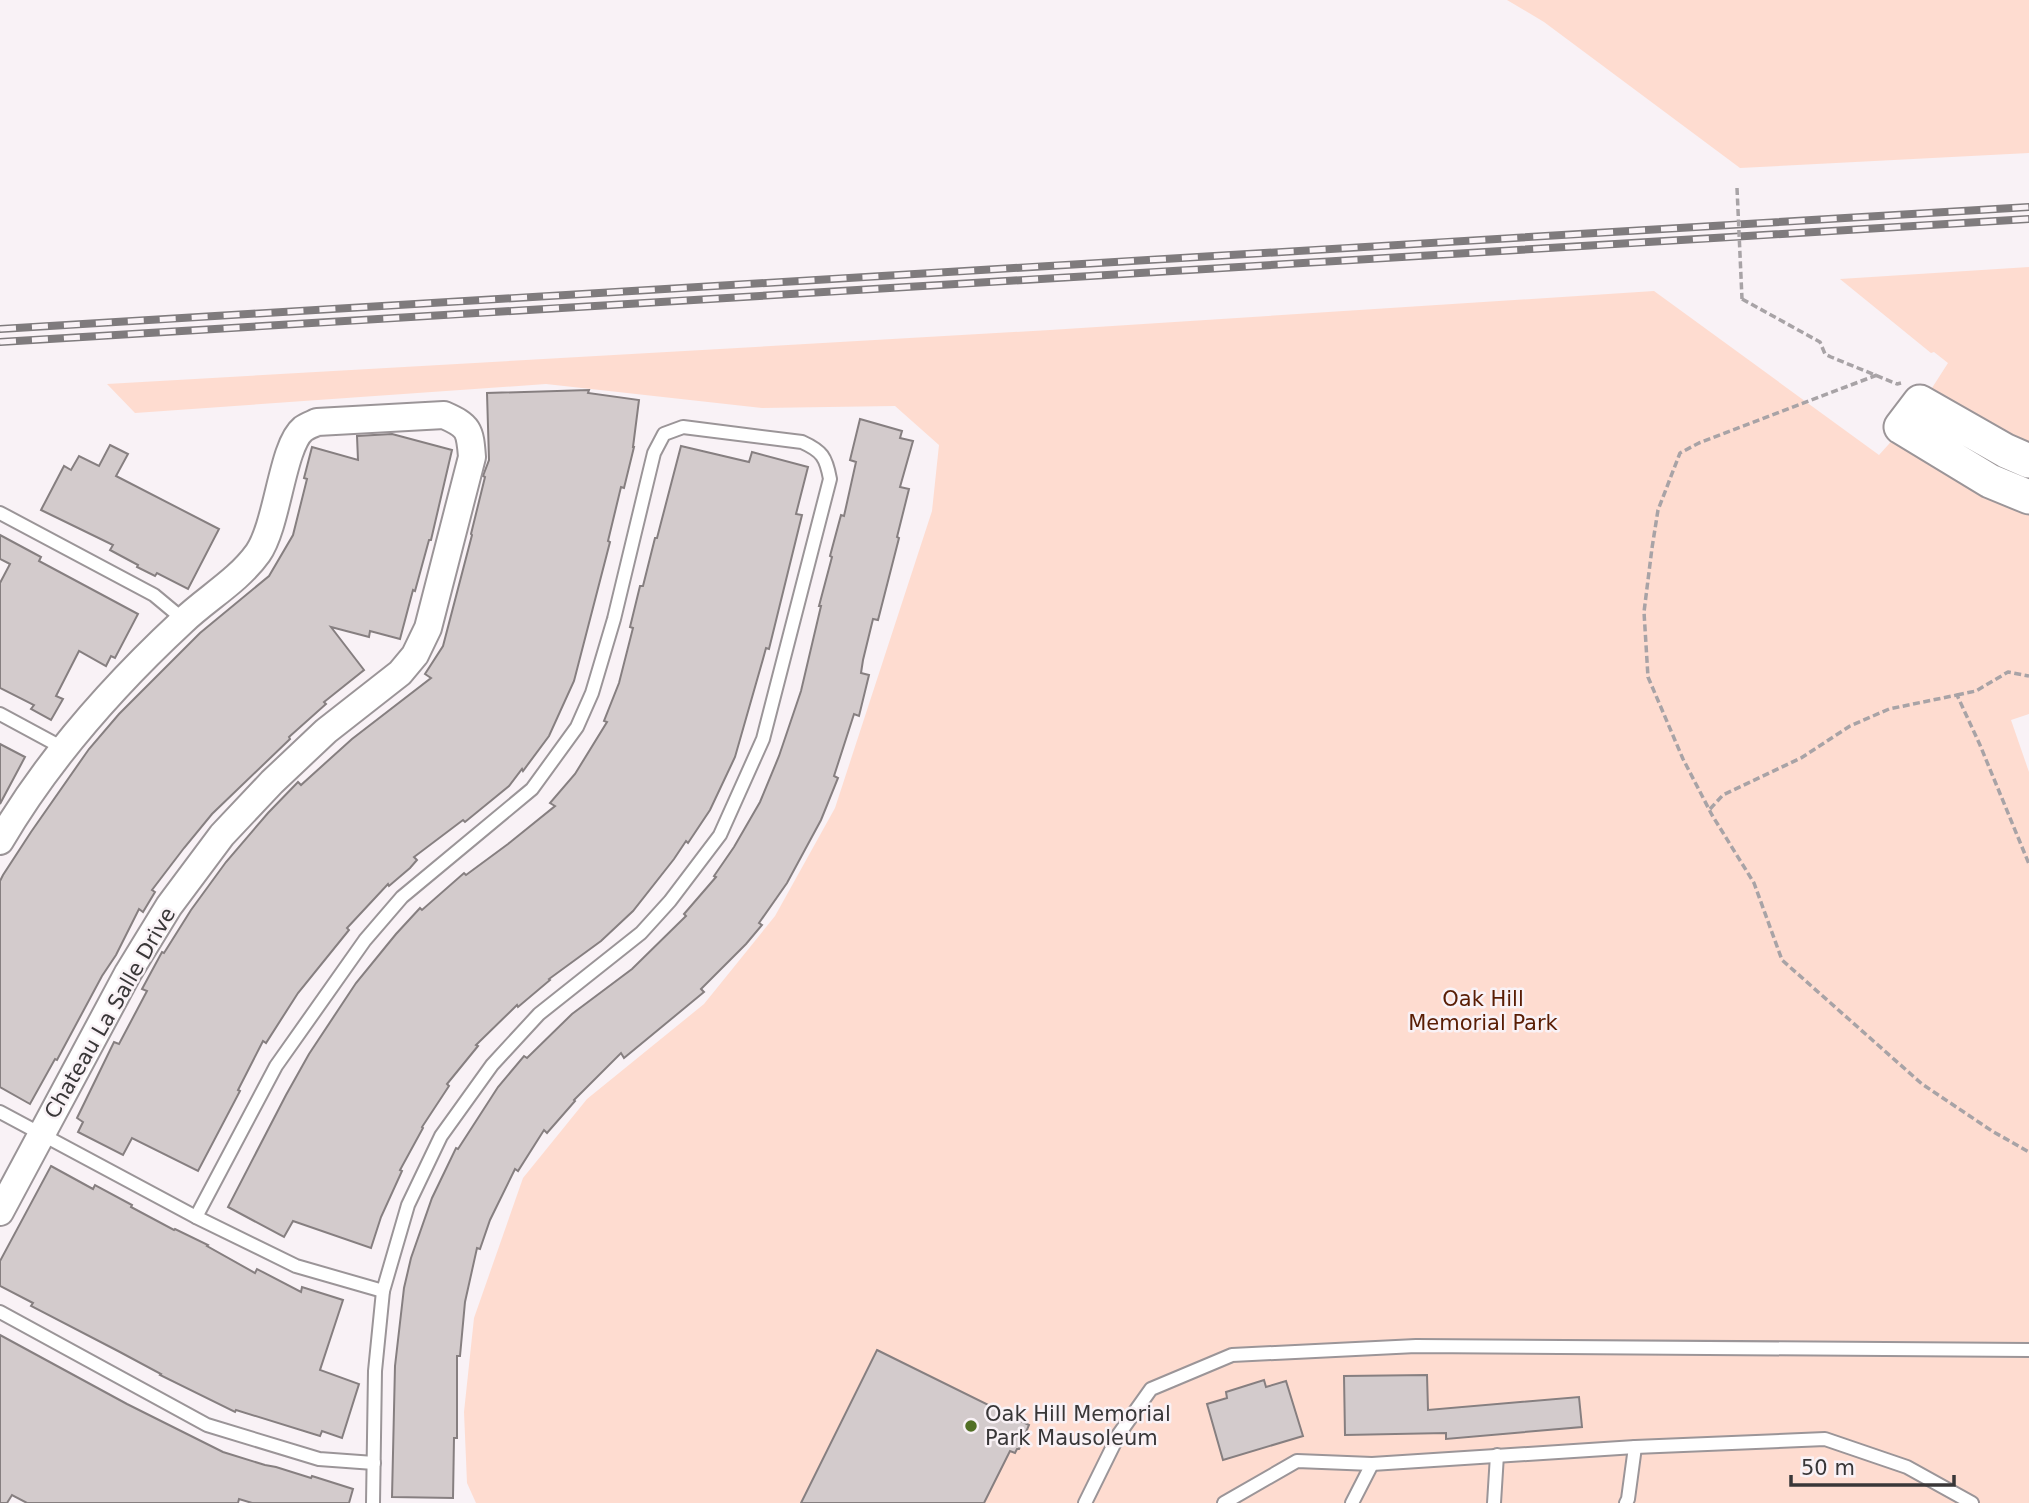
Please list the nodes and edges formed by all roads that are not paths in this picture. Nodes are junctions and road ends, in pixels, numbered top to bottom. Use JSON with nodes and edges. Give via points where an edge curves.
{"nodes":[{"id":1,"x":2029,"y":461,"type":"edge"},
{"id":2,"x":2029,"y":497,"type":"edge"},
{"id":3,"x":0,"y":513,"type":"edge"},
{"id":4,"x":184,"y":620,"type":"junction"},
{"id":5,"x":0,"y":714,"type":"edge"},
{"id":6,"x":63,"y":748,"type":"junction"},
{"id":7,"x":0,"y":841,"type":"edge"},
{"id":8,"x":0,"y":1112,"type":"edge"},
{"id":9,"x":41,"y":1134,"type":"junction"},
{"id":10,"x":0,"y":1212,"type":"edge"},
{"id":11,"x":196,"y":1217,"type":"junction"},
{"id":12,"x":383,"y":1291,"type":"junction"},
{"id":13,"x":0,"y":1312,"type":"edge"},
{"id":14,"x":2029,"y":1350,"type":"edge"},
{"id":15,"x":1635,"y":1447,"type":"junction"},
{"id":16,"x":1497,"y":1455,"type":"junction"},
{"id":17,"x":374,"y":1463,"type":"junction"},
{"id":18,"x":1372,"y":1465,"type":"junction"},
{"id":19,"x":373,"y":1503,"type":"edge"},
{"id":20,"x":1085,"y":1503,"type":"edge"},
{"id":21,"x":1224,"y":1503,"type":"edge"},
{"id":22,"x":1352,"y":1503,"type":"edge"},
{"id":23,"x":1494,"y":1503,"type":"edge"},
{"id":24,"x":1626,"y":1503,"type":"edge"},
{"id":25,"x":1972,"y":1503,"type":"edge"}],
"edges":[{"from":1,"to":2,"type":"street","via":[[1920,402],[1901,427],[1990,481]]},
{"from":3,"to":4,"type":"lane","via":[[154,595]]},
{"from":4,"to":6,"type":"street","name":"Chateau La Salle Drive"},
{"from":4,"to":9,"type":"street","name":"Chateau La Salle Drive","via":[[242,572],[258,552],[270,529],[291,446],[302,430],[317,422],[444,415],[463,424],[471,438],[472,457],[428,628],[415,655],[400,673],[326,731],[222,835],[169,906],[128,973]]},
{"from":5,"to":6,"type":"lane"},
{"from":6,"to":7,"type":"street","name":"Chateau La Salle Drive"},
{"from":8,"to":9,"type":"lane"},
{"from":9,"to":10,"type":"street","name":"Chateau La Salle Drive"},
{"from":9,"to":11,"type":"lane"},
{"from":11,"to":12,"type":"lane","via":[[296,1266]]},
{"from":11,"to":12,"type":"lane","via":[[276,1066],[365,940],[402,897],[532,789],[577,727],[596,681],[654,453],[664,434],[683,426],[802,442],[817,449],[827,462],[830,479],[763,739],[720,835],[642,933],[539,1014],[492,1065],[435,1148],[408,1205]]},
{"from":12,"to":17,"type":"lane","via":[[374,1371]]},
{"from":13,"to":17,"type":"lane","via":[[207,1424],[319,1459]]},
{"from":14,"to":20,"type":"lane","via":[[1416,1346],[1232,1355],[1151,1389],[1119,1434]]},
{"from":15,"to":16,"type":"lane"},
{"from":15,"to":24,"type":"lane"},
{"from":15,"to":25,"type":"lane","via":[[1825,1439],[1907,1467]]},
{"from":16,"to":18,"type":"lane"},
{"from":16,"to":23,"type":"lane"},
{"from":17,"to":19,"type":"lane"},
{"from":18,"to":21,"type":"lane","via":[[1297,1461]]},
{"from":18,"to":22,"type":"lane"}]}
